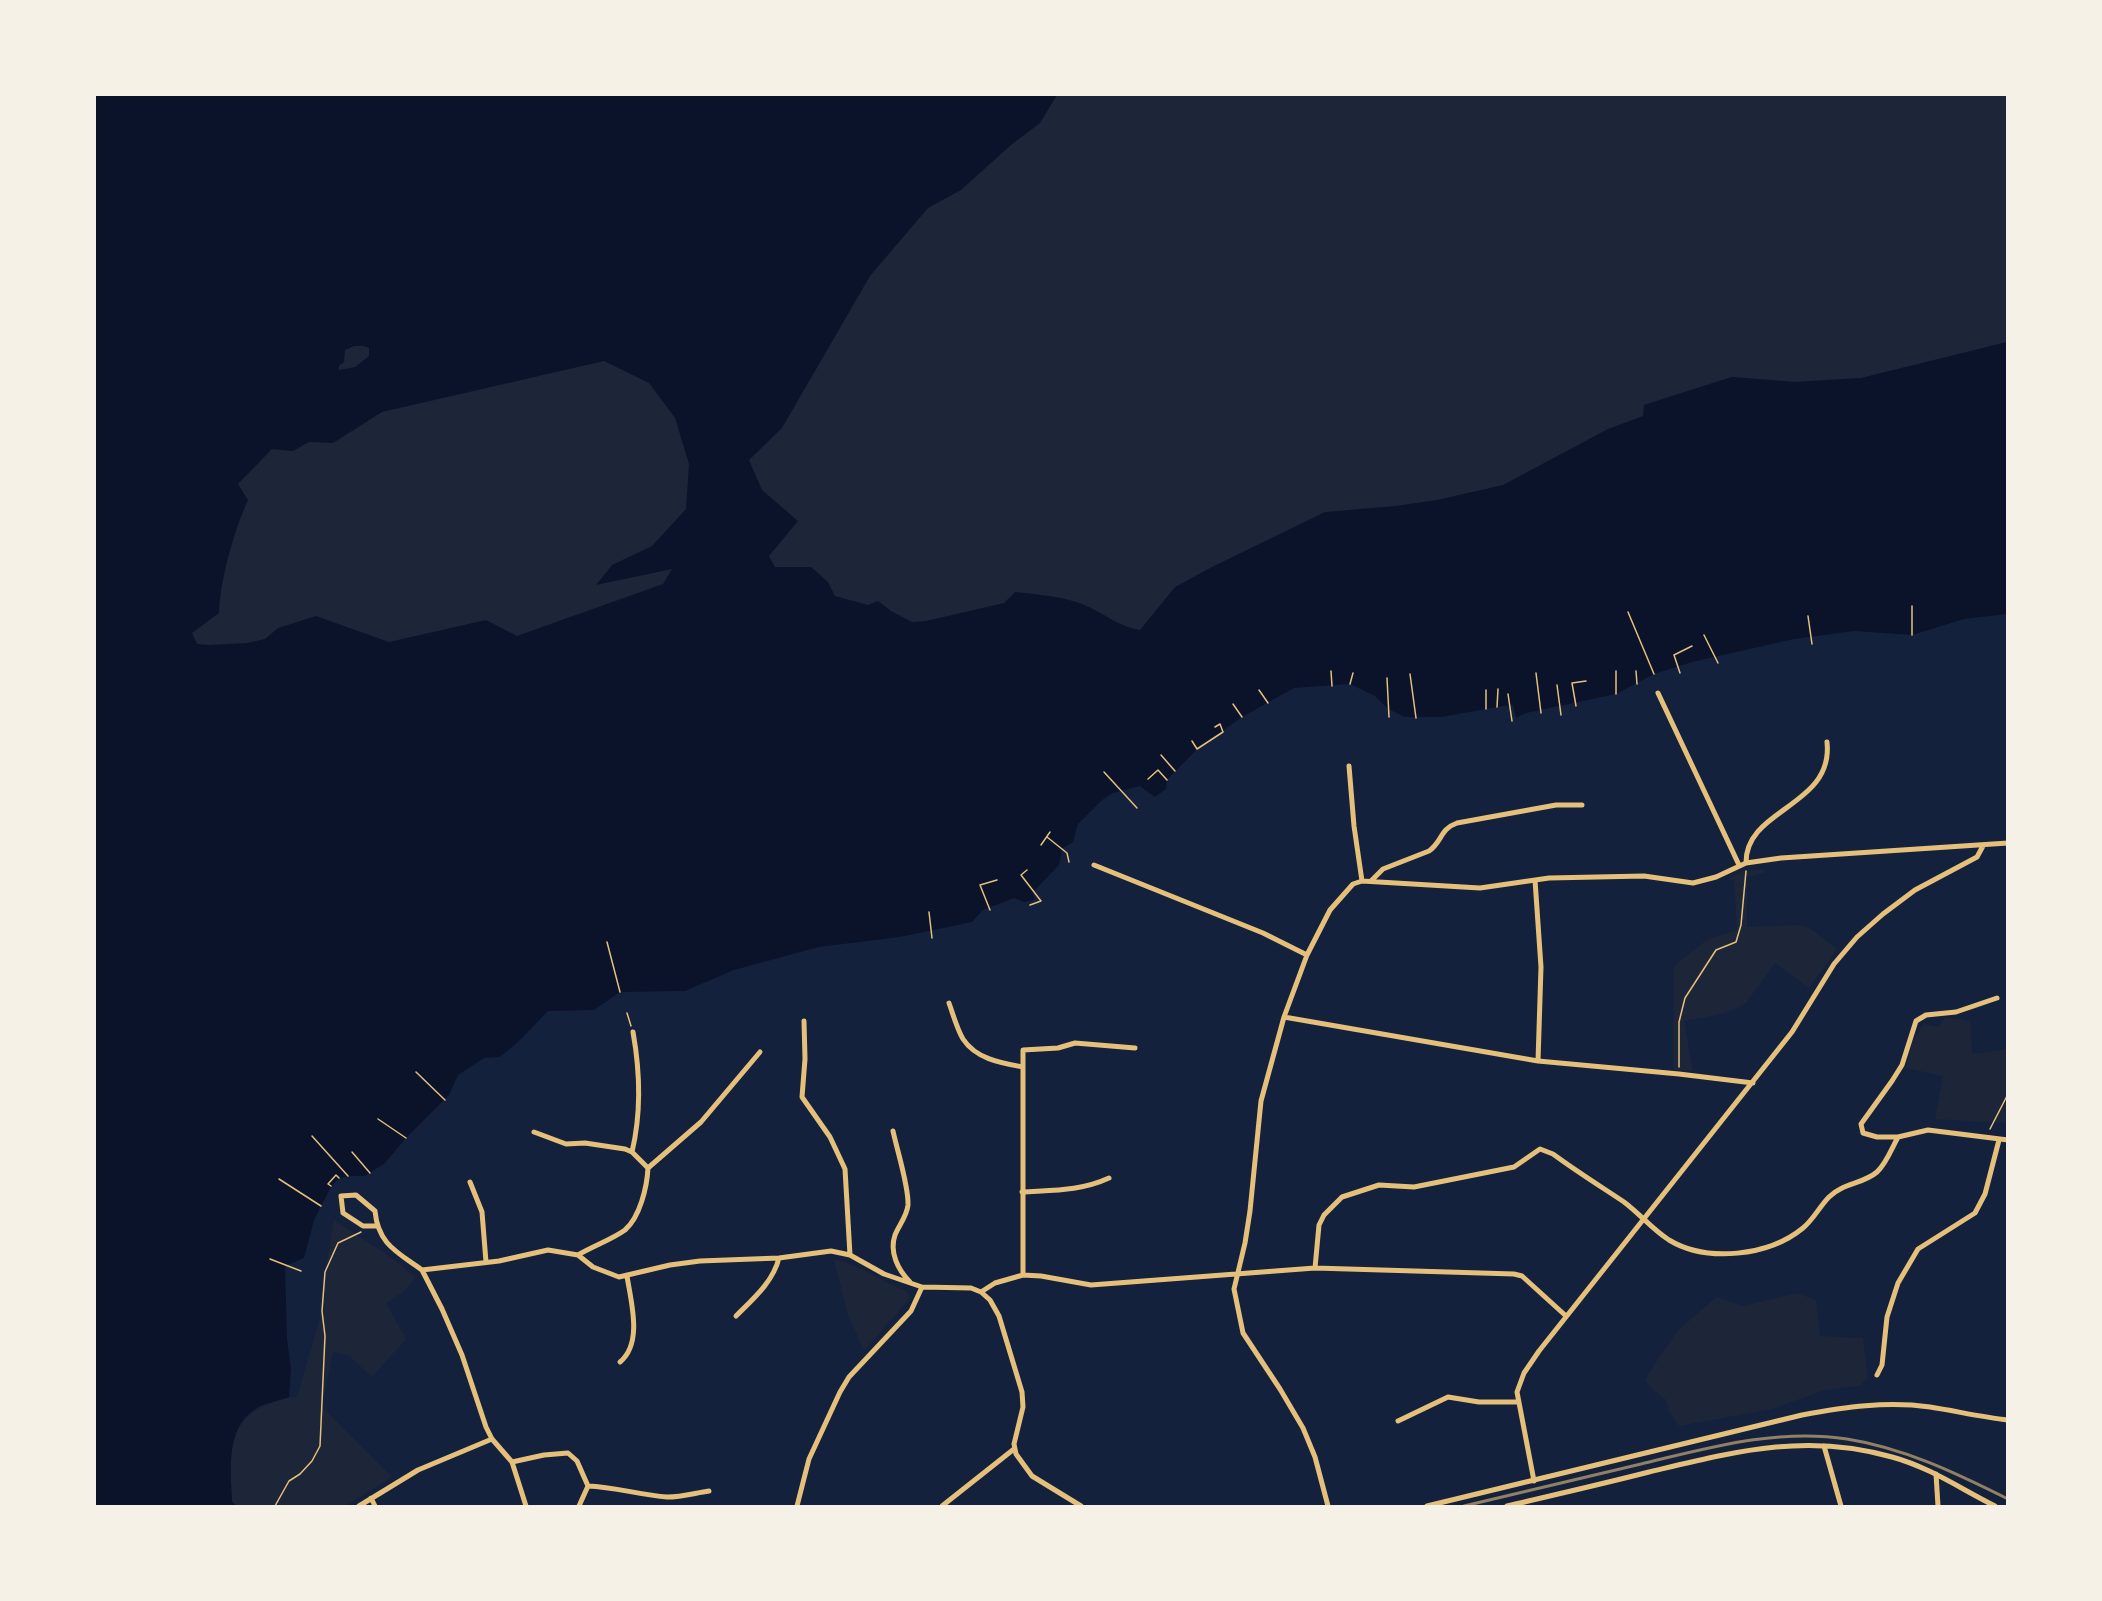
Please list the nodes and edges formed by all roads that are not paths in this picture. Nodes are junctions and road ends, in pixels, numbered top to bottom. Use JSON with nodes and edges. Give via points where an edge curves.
{"nodes":[{"id":1,"x":1658,"y":693,"type":"dead end"},
{"id":2,"x":1827,"y":742,"type":"dead end"},
{"id":3,"x":1349,"y":766,"type":"dead end"},
{"id":4,"x":1582,"y":805,"type":"dead end"},
{"id":5,"x":2007,"y":843,"type":"edge"},
{"id":6,"x":1983,"y":846,"type":"junction"},
{"id":7,"x":1746,"y":862,"type":"junction"},
{"id":8,"x":1094,"y":865,"type":"dead end"},
{"id":9,"x":1739,"y":866,"type":"junction"},
{"id":10,"x":1535,"y":880,"type":"junction"},
{"id":11,"x":1362,"y":881,"type":"junction"},
{"id":12,"x":1371,"y":881,"type":"junction"},
{"id":13,"x":1307,"y":955,"type":"junction"},
{"id":14,"x":1997,"y":998,"type":"dead end"},
{"id":15,"x":949,"y":1003,"type":"dead end"},
{"id":16,"x":1284,"y":1017,"type":"junction"},
{"id":17,"x":804,"y":1021,"type":"dead end"},
{"id":18,"x":633,"y":1032,"type":"road end"},
{"id":19,"x":1134,"y":1048,"type":"dead end"},
{"id":20,"x":760,"y":1052,"type":"dead end"},
{"id":21,"x":1538,"y":1061,"type":"junction"},
{"id":22,"x":1023,"y":1067,"type":"junction"},
{"id":23,"x":1753,"y":1083,"type":"junction"},
{"id":24,"x":893,"y":1131,"type":"dead end"},
{"id":25,"x":534,"y":1132,"type":"dead end"},
{"id":26,"x":1898,"y":1137,"type":"junction"},
{"id":27,"x":1999,"y":1140,"type":"junction"},
{"id":28,"x":2007,"y":1140,"type":"edge"},
{"id":29,"x":632,"y":1152,"type":"junction"},
{"id":30,"x":648,"y":1168,"type":"junction"},
{"id":31,"x":1109,"y":1178,"type":"dead end"},
{"id":32,"x":470,"y":1182,"type":"dead end"},
{"id":33,"x":1022,"y":1192,"type":"junction"},
{"id":34,"x":1644,"y":1218,"type":"junction"},
{"id":35,"x":376,"y":1226,"type":"junction"},
{"id":36,"x":578,"y":1255,"type":"junction"},
{"id":37,"x":850,"y":1255,"type":"junction"},
{"id":38,"x":779,"y":1258,"type":"junction"},
{"id":39,"x":486,"y":1262,"type":"junction"},
{"id":40,"x":1315,"y":1268,"type":"junction"},
{"id":41,"x":422,"y":1270,"type":"junction"},
{"id":42,"x":1023,"y":1275,"type":"junction"},
{"id":43,"x":1237,"y":1275,"type":"junction"},
{"id":44,"x":627,"y":1276,"type":"junction"},
{"id":45,"x":914,"y":1285,"type":"junction"},
{"id":46,"x":922,"y":1287,"type":"junction"},
{"id":47,"x":981,"y":1292,"type":"junction"},
{"id":48,"x":736,"y":1316,"type":"dead end"},
{"id":49,"x":1566,"y":1316,"type":"junction"},
{"id":50,"x":620,"y":1362,"type":"dead end"},
{"id":51,"x":1877,"y":1375,"type":"dead end"},
{"id":52,"x":1518,"y":1402,"type":"junction"},
{"id":53,"x":2007,"y":1420,"type":"edge"},
{"id":54,"x":1398,"y":1421,"type":"dead end"},
{"id":55,"x":492,"y":1439,"type":"junction"},
{"id":56,"x":1824,"y":1446,"type":"junction"},
{"id":57,"x":1014,"y":1449,"type":"junction"},
{"id":58,"x":512,"y":1462,"type":"junction"},
{"id":59,"x":1936,"y":1474,"type":"junction"},
{"id":60,"x":1534,"y":1481,"type":"junction"},
{"id":61,"x":588,"y":1486,"type":"junction"},
{"id":62,"x":709,"y":1491,"type":"dead end"},
{"id":63,"x":371,"y":1498,"type":"junction"},
{"id":64,"x":359,"y":1506,"type":"edge"},
{"id":65,"x":375,"y":1506,"type":"edge"},
{"id":66,"x":526,"y":1506,"type":"edge"},
{"id":67,"x":579,"y":1506,"type":"edge"},
{"id":68,"x":797,"y":1506,"type":"edge"},
{"id":69,"x":942,"y":1506,"type":"edge"},
{"id":70,"x":1081,"y":1506,"type":"edge"},
{"id":71,"x":1328,"y":1506,"type":"edge"},
{"id":72,"x":1427,"y":1506,"type":"edge"},
{"id":73,"x":1507,"y":1506,"type":"edge"},
{"id":74,"x":1841,"y":1506,"type":"edge"},
{"id":75,"x":1938,"y":1506,"type":"edge"},
{"id":76,"x":1995,"y":1506,"type":"edge"}],
"edges":[{"from":1,"to":9,"type":"street"},
{"from":2,"to":7,"type":"street","via":[[1828,756],[1811,789],[1762,826],[1750,843]]},
{"from":3,"to":11,"type":"street"},
{"from":4,"to":12,"type":"street","via":[[1556,805],[1448,826],[1429,851],[1383,869]]},
{"from":5,"to":6,"type":"street"},
{"from":6,"to":7,"type":"street"},
{"from":6,"to":23,"type":"street","via":[[1977,856],[1915,890],[1857,937],[1834,964],[1792,1032]]},
{"from":7,"to":9,"type":"street"},
{"from":8,"to":13,"type":"street"},
{"from":9,"to":10,"type":"street","via":[[1716,878],[1693,883],[1644,876]]},
{"from":10,"to":12,"type":"street","via":[[1480,888]]},
{"from":10,"to":21,"type":"street","via":[[1541,967]]},
{"from":11,"to":12,"type":"street"},
{"from":11,"to":13,"type":"street","via":[[1353,884],[1330,910]]},
{"from":13,"to":16,"type":"street"},
{"from":14,"to":26,"type":"street","via":[[1956,1012],[1926,1015],[1916,1022],[1902,1065],[1861,1124],[1863,1132],[1877,1137]]},
{"from":15,"to":22,"type":"street","via":[[963,1039],[975,1052],[995,1062]]},
{"from":16,"to":21,"type":"street"},
{"from":16,"to":43,"type":"street","via":[[1261,1101],[1250,1211]]},
{"from":17,"to":37,"type":"street","via":[[802,1097],[830,1137],[845,1169]]},
{"from":18,"to":29,"type":"street","via":[[638,1079]]},
{"from":19,"to":22,"type":"street","via":[[1075,1044],[1023,1050]]},
{"from":20,"to":30,"type":"street","via":[[701,1122]]},
{"from":21,"to":23,"type":"street"},
{"from":22,"to":33,"type":"street"},
{"from":23,"to":34,"type":"street"},
{"from":24,"to":45,"type":"street","via":[[908,1206],[893,1247],[900,1273]]},
{"from":25,"to":29,"type":"street","via":[[566,1144],[585,1143]]},
{"from":26,"to":27,"type":"street","via":[[1928,1130]]},
{"from":26,"to":34,"type":"street","via":[[1875,1174],[1833,1194],[1804,1228],[1770,1246],[1734,1252],[1700,1251],[1671,1241]]},
{"from":27,"to":28,"type":"street"},
{"from":27,"to":51,"type":"street","via":[[1976,1213],[1918,1249],[1898,1283],[1887,1317],[1882,1365]]},
{"from":29,"to":30,"type":"street"},
{"from":30,"to":36,"type":"street","via":[[639,1206],[628,1227]]},
{"from":31,"to":33,"type":"street","via":[[1075,1190]]},
{"from":32,"to":39,"type":"street","via":[[482,1212]]},
{"from":33,"to":42,"type":"street"},
{"from":34,"to":40,"type":"street","via":[[1553,1154],[1540,1149],[1514,1167],[1414,1186],[1378,1185],[1342,1197],[1319,1225]]},
{"from":34,"to":49,"type":"street"},
{"from":35,"to":35,"type":"street","via":[[375,1210],[356,1195],[341,1196],[343,1213],[363,1226]]},
{"from":35,"to":41,"type":"street","via":[[388,1245]]},
{"from":36,"to":39,"type":"street","via":[[539,1251]]},
{"from":36,"to":44,"type":"street","via":[[602,1271]]},
{"from":37,"to":38,"type":"street","via":[[831,1251]]},
{"from":37,"to":45,"type":"street"},
{"from":38,"to":44,"type":"street","via":[[699,1261]]},
{"from":38,"to":48,"type":"street","via":[[776,1271]]},
{"from":39,"to":41,"type":"street"},
{"from":40,"to":43,"type":"street"},
{"from":40,"to":49,"type":"street","via":[[1522,1276]]},
{"from":41,"to":55,"type":"street","via":[[462,1355]]},
{"from":42,"to":43,"type":"street","via":[[1091,1285]]},
{"from":42,"to":47,"type":"street","via":[[995,1283]]},
{"from":43,"to":71,"type":"street","via":[[1234,1289],[1244,1334],[1303,1428]]},
{"from":44,"to":50,"type":"street","via":[[633,1340],[630,1351]]},
{"from":45,"to":46,"type":"street"},
{"from":46,"to":47,"type":"street","via":[[971,1288]]},
{"from":46,"to":68,"type":"street","via":[[911,1311],[849,1377],[840,1392],[809,1459]]},
{"from":47,"to":57,"type":"street","via":[[999,1316],[1022,1392],[1023,1407]]},
{"from":49,"to":52,"type":"street","via":[[1524,1373],[1518,1386]]},
{"from":52,"to":54,"type":"street","via":[[1448,1397]]},
{"from":52,"to":60,"type":"street"},
{"from":53,"to":60,"type":"street","via":[[1929,1407],[1863,1404],[1802,1415]]},
{"from":55,"to":58,"type":"street"},
{"from":55,"to":63,"type":"street","via":[[418,1470]]},
{"from":56,"to":59,"type":"street","via":[[1882,1454]]},
{"from":56,"to":73,"type":"street","via":[[1772,1446],[1736,1452]]},
{"from":56,"to":74,"type":"street"},
{"from":57,"to":69,"type":"street"},
{"from":57,"to":70,"type":"street","via":[[1032,1476]]},
{"from":58,"to":61,"type":"street","via":[[567,1453],[577,1461]]},
{"from":58,"to":66,"type":"street"},
{"from":59,"to":75,"type":"street"},
{"from":59,"to":76,"type":"street"},
{"from":60,"to":72,"type":"street"},
{"from":61,"to":62,"type":"street","via":[[668,1497]]},
{"from":61,"to":67,"type":"street"},
{"from":63,"to":64,"type":"street"},
{"from":63,"to":65,"type":"street"}]}
